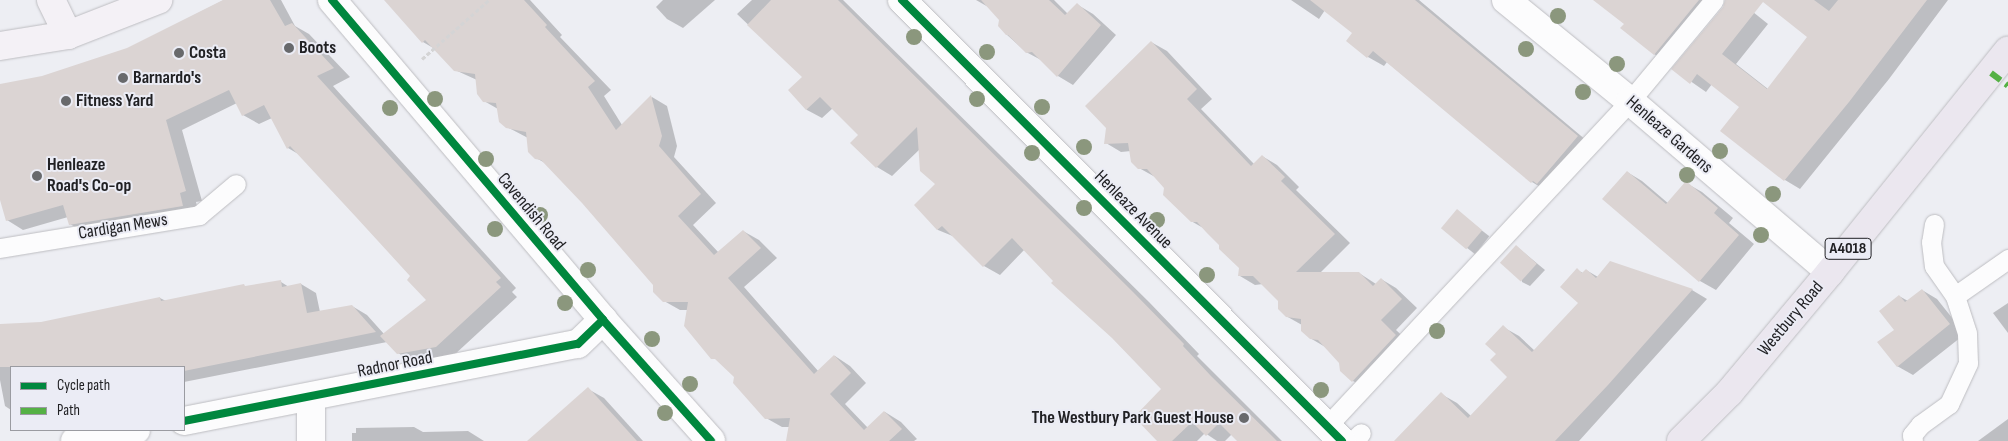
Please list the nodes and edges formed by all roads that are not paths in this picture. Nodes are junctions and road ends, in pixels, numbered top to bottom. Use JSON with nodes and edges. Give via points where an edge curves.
{"nodes":[{"id":1,"x":52,"y":0,"type":"edge"},
{"id":2,"x":158,"y":0,"type":"edge"},
{"id":3,"x":332,"y":0,"type":"edge"},
{"id":4,"x":902,"y":0,"type":"edge"},
{"id":5,"x":1506,"y":0,"type":"edge"},
{"id":6,"x":1714,"y":0,"type":"edge"},
{"id":7,"x":68,"y":35,"type":"junction"},
{"id":8,"x":0,"y":46,"type":"edge"},
{"id":9,"x":2008,"y":51,"type":"edge"},
{"id":10,"x":1630,"y":101,"type":"junction"},
{"id":11,"x":236,"y":184,"type":"dead end"},
{"id":12,"x":1934,"y":224,"type":"dead end"},
{"id":13,"x":0,"y":248,"type":"edge"},
{"id":14,"x":2008,"y":259,"type":"edge"},
{"id":15,"x":1830,"y":272,"type":"junction"},
{"id":16,"x":1955,"y":296,"type":"junction"},
{"id":17,"x":604,"y":320,"type":"junction"},
{"id":18,"x":312,"y":397,"type":"junction"},
{"id":19,"x":185,"y":421,"type":"edge"},
{"id":20,"x":131,"y":431,"type":"edge"},
{"id":21,"x":1346,"y":435,"type":"edge"},
{"id":22,"x":76,"y":441,"type":"edge"},
{"id":23,"x":311,"y":441,"type":"edge"},
{"id":24,"x":711,"y":441,"type":"edge"},
{"id":25,"x":1682,"y":441,"type":"edge"},
{"id":26,"x":1913,"y":441,"type":"edge"}],
"edges":[{"from":1,"to":7,"type":"main road"},
{"from":2,"to":7,"type":"main road"},
{"from":3,"to":17,"type":"street","name":"Cavendish Road"},
{"from":4,"to":21,"type":"street","name":"Henleaze Avenue"},
{"from":5,"to":10,"type":"street","name":"Henleaze Gardens"},
{"from":6,"to":10,"type":"lane"},
{"from":7,"to":8,"type":"main road"},
{"from":9,"to":15,"type":"main road","name":"Westbury Road","number":"A4018"},
{"from":10,"to":15,"type":"street","name":"Henleaze Gardens"},
{"from":10,"to":21,"type":"lane"},
{"from":11,"to":13,"type":"lane","name":"Cardigan Mews","via":[[199,215]]},
{"from":12,"to":16,"type":"lane","via":[[1931,242],[1934,266]]},
{"from":14,"to":16,"type":"lane"},
{"from":15,"to":25,"type":"main road","name":"Westbury Road","number":"A4018","via":[[1729,392]]},
{"from":16,"to":26,"type":"lane","via":[[1967,333],[1968,363],[1949,404],[1920,425],[1912,435]]},
{"from":17,"to":18,"type":"street","name":"Radnor Road","via":[[578,344]]},
{"from":17,"to":24,"type":"street","name":"Cavendish Road"},
{"from":18,"to":19,"type":"street","name":"Radnor Road"},
{"from":18,"to":23,"type":"street"},
{"from":20,"to":22,"type":"street"}]}
